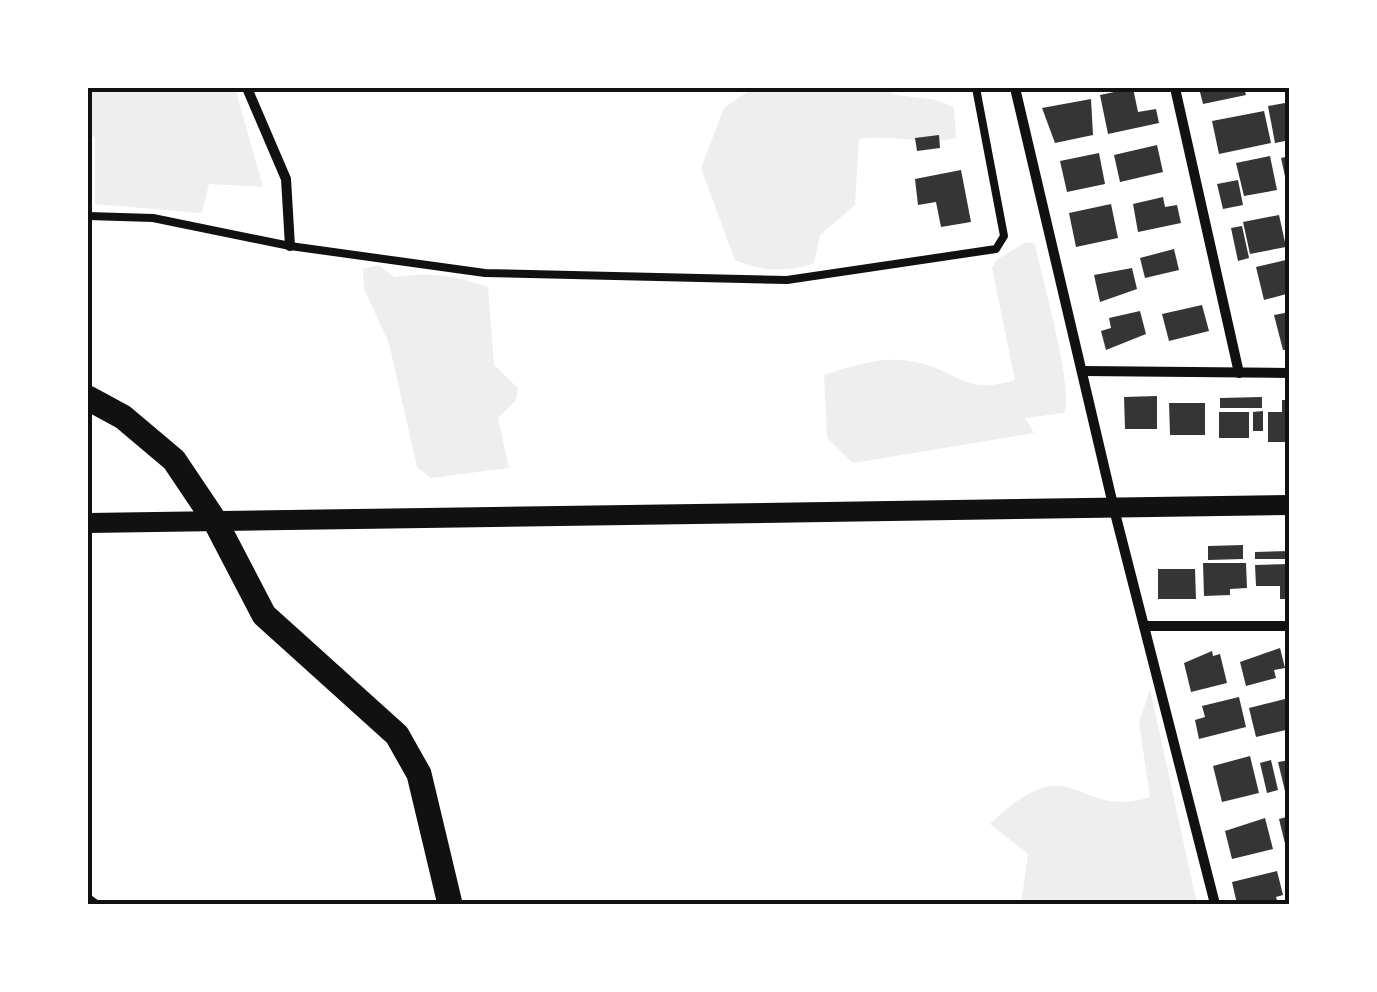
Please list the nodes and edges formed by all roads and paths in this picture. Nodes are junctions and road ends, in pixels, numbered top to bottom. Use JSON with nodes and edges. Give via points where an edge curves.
{"nodes":[{"id":1,"x":248,"y":88,"type":"edge"},
{"id":2,"x":976,"y":88,"type":"edge"},
{"id":3,"x":1015,"y":88,"type":"edge"},
{"id":4,"x":1175,"y":88,"type":"edge"},
{"id":5,"x":88,"y":216,"type":"edge"},
{"id":6,"x":290,"y":246,"type":"junction"},
{"id":7,"x":1083,"y":371,"type":"junction"},
{"id":8,"x":1239,"y":373,"type":"junction"},
{"id":9,"x":1290,"y":373,"type":"edge"},
{"id":10,"x":88,"y":398,"type":"edge"},
{"id":11,"x":1290,"y":505,"type":"edge"},
{"id":12,"x":1114,"y":509,"type":"junction"},
{"id":13,"x":216,"y":522,"type":"junction"},
{"id":14,"x":88,"y":523,"type":"edge"},
{"id":15,"x":1146,"y":626,"type":"junction"},
{"id":16,"x":1290,"y":626,"type":"edge"},
{"id":17,"x":88,"y":896,"type":"edge"},
{"id":18,"x":99,"y":904,"type":"edge"},
{"id":19,"x":450,"y":904,"type":"edge"},
{"id":20,"x":1215,"y":904,"type":"edge"}],
"edges":[{"from":1,"to":6,"type":"street","via":[[286,179]]},
{"from":2,"to":6,"type":"lane","via":[[1004,236],[996,249],[787,280],[485,272]]},
{"from":3,"to":7,"type":"street"},
{"from":4,"to":8,"type":"street"},
{"from":5,"to":6,"type":"lane","via":[[153,218]]},
{"from":7,"to":8,"type":"street"},
{"from":7,"to":12,"type":"street"},
{"from":8,"to":9,"type":"street"},
{"from":10,"to":13,"type":"main road","via":[[123,416],[174,460]]},
{"from":11,"to":12,"type":"main road"},
{"from":12,"to":13,"type":"main road"},
{"from":12,"to":15,"type":"street"},
{"from":13,"to":14,"type":"main road"},
{"from":13,"to":19,"type":"main road","via":[[264,615],[397,736],[420,774]]},
{"from":15,"to":16,"type":"street"},
{"from":15,"to":20,"type":"street"},
{"from":17,"to":18,"type":"path"}]}
